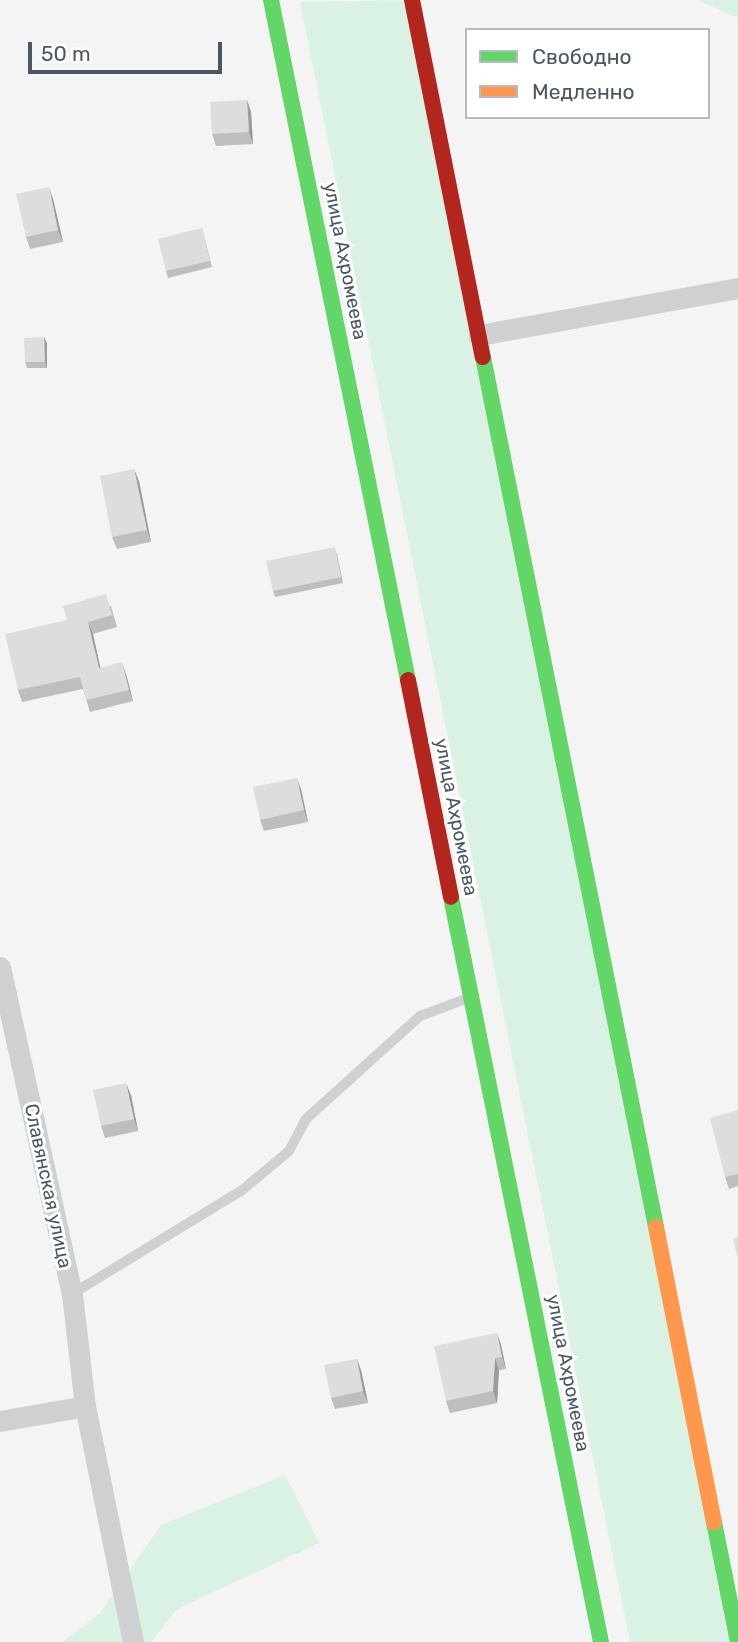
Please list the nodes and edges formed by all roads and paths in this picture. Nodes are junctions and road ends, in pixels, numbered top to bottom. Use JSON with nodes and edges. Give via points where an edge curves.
{"nodes":[{"id":1,"x":271,"y":0,"type":"edge"},
{"id":2,"x":412,"y":0,"type":"edge"},
{"id":3,"x":738,"y":288,"type":"edge"},
{"id":4,"x":479,"y":335,"type":"junction"},
{"id":5,"x":0,"y":967,"type":"edge"},
{"id":6,"x":471,"y":997,"type":"junction"},
{"id":7,"x":72,"y":1294,"type":"junction"},
{"id":8,"x":85,"y":1406,"type":"junction"},
{"id":9,"x":0,"y":1420,"type":"edge"},
{"id":10,"x":133,"y":1642,"type":"edge"},
{"id":11,"x":601,"y":1642,"type":"edge"},
{"id":12,"x":738,"y":1642,"type":"edge"}],
"edges":[{"from":1,"to":6,"type":"street","name":"улица Ахромеева"},
{"from":2,"to":4,"type":"street"},
{"from":3,"to":4,"type":"street"},
{"from":4,"to":12,"type":"street"},
{"from":5,"to":7,"type":"street","name":"Славянская улица"},
{"from":6,"to":7,"type":"lane","via":[[420,1016],[306,1119],[289,1151],[241,1191]]},
{"from":6,"to":11,"type":"street","name":"улица Ахромеева"},
{"from":7,"to":8,"type":"street","name":"Славянская улица"},
{"from":8,"to":9,"type":"street"},
{"from":8,"to":10,"type":"street","name":"Славянская улица"}]}
